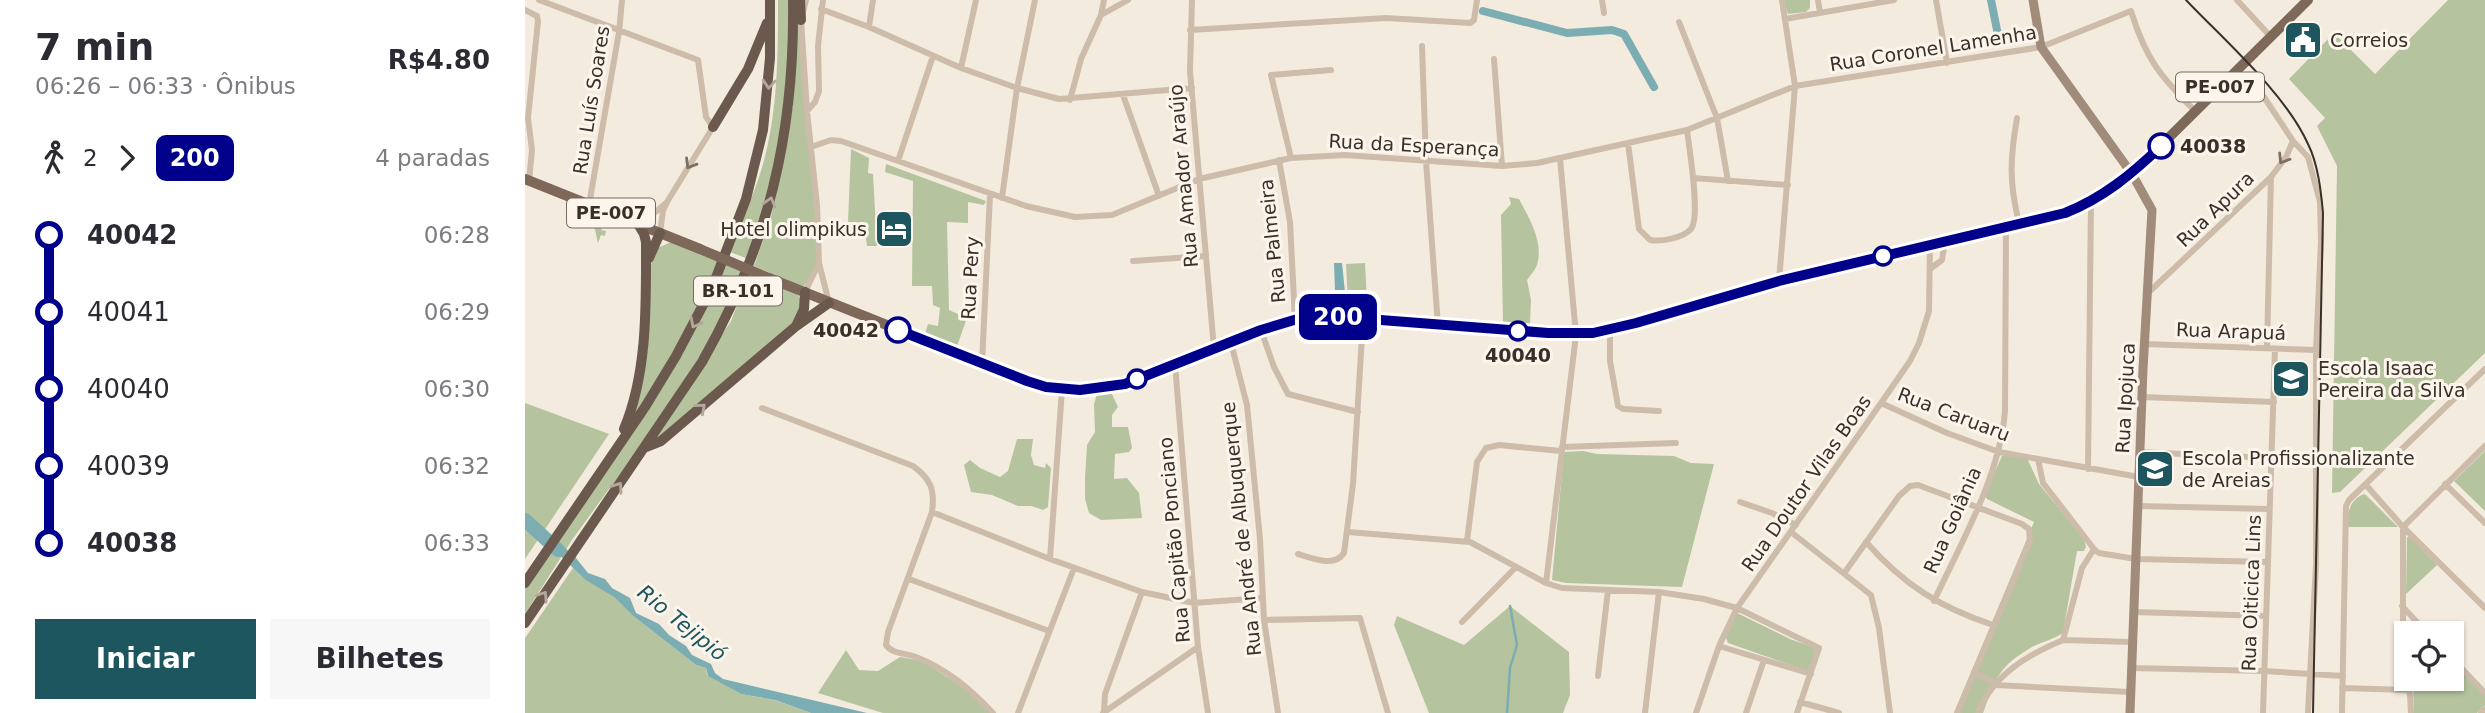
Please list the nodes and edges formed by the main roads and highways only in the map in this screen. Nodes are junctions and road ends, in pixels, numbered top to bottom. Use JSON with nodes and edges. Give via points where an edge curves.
{"nodes":[{"id":1,"x":769,"y":0,"type":"edge"},
{"id":2,"x":793,"y":0,"type":"edge"},
{"id":3,"x":800,"y":0,"type":"edge"},
{"id":4,"x":2033,"y":0,"type":"edge"},
{"id":5,"x":2308,"y":0,"type":"edge"},
{"id":6,"x":769,"y":16,"type":"junction"},
{"id":7,"x":801,"y":20,"type":"road end"},
{"id":8,"x":713,"y":127,"type":"road end"},
{"id":9,"x":2132,"y":174,"type":"junction"},
{"id":10,"x":527,"y":180,"type":"edge"},
{"id":11,"x":635,"y":223,"type":"junction"},
{"id":12,"x":660,"y":233,"type":"junction"},
{"id":13,"x":646,"y":265,"type":"junction"},
{"id":14,"x":805,"y":292,"type":"junction"},
{"id":15,"x":829,"y":303,"type":"junction"},
{"id":16,"x":795,"y":327,"type":"junction"},
{"id":17,"x":619,"y":442,"type":"junction"},
{"id":18,"x":646,"y":447,"type":"junction"},
{"id":19,"x":525,"y":583,"type":"edge"},
{"id":20,"x":525,"y":624,"type":"edge"},
{"id":21,"x":2130,"y":713,"type":"edge"}],
"edges":[{"from":1,"to":6,"type":"highway","number":"BR-101"},
{"from":18,"to":2,"type":"highway","number":"BR-101","one_way":true,"via":[[727,317],[765,219],[789,106]]},
{"from":3,"to":7,"type":"highway"},
{"from":4,"to":9,"type":"main road","name":"Rua Ipojuca","via":[[2041,47]]},
{"from":5,"to":9,"type":"main road","number":"PE-007"},
{"from":6,"to":8,"type":"highway","via":[[748,69]]},
{"from":6,"to":17,"type":"highway","number":"BR-101","one_way":true,"via":[[767,109],[746,199],[691,331]]},
{"from":9,"to":15,"type":"main road","number":"PE-007","via":[[2091,202],[2065,213],[1779,281],[1610,330],[1576,335],[1327,317],[1295,319],[1125,384],[1096,389],[1037,384]]},
{"from":9,"to":21,"type":"main road","name":"Rua Ipojuca","via":[[2152,210]]},
{"from":10,"to":11,"type":"main road","number":"PE-007"},
{"from":11,"to":12,"type":"main road","number":"PE-007"},
{"from":11,"to":13,"type":"highway","via":[[644,234]]},
{"from":12,"to":13,"type":"highway"},
{"from":12,"to":14,"type":"main road","number":"PE-007","bridge":true},
{"from":13,"to":17,"type":"highway","via":[[638,383]]},
{"from":14,"to":15,"type":"main road","number":"PE-007"},
{"from":14,"to":16,"type":"highway","via":[[803,312]]},
{"from":15,"to":16,"type":"highway"},
{"from":18,"to":16,"type":"highway","one_way":true,"via":[[661,441]]},
{"from":17,"to":19,"type":"highway","number":"BR-101"},
{"from":20,"to":18,"type":"highway","number":"BR-101","one_way":true}]}
